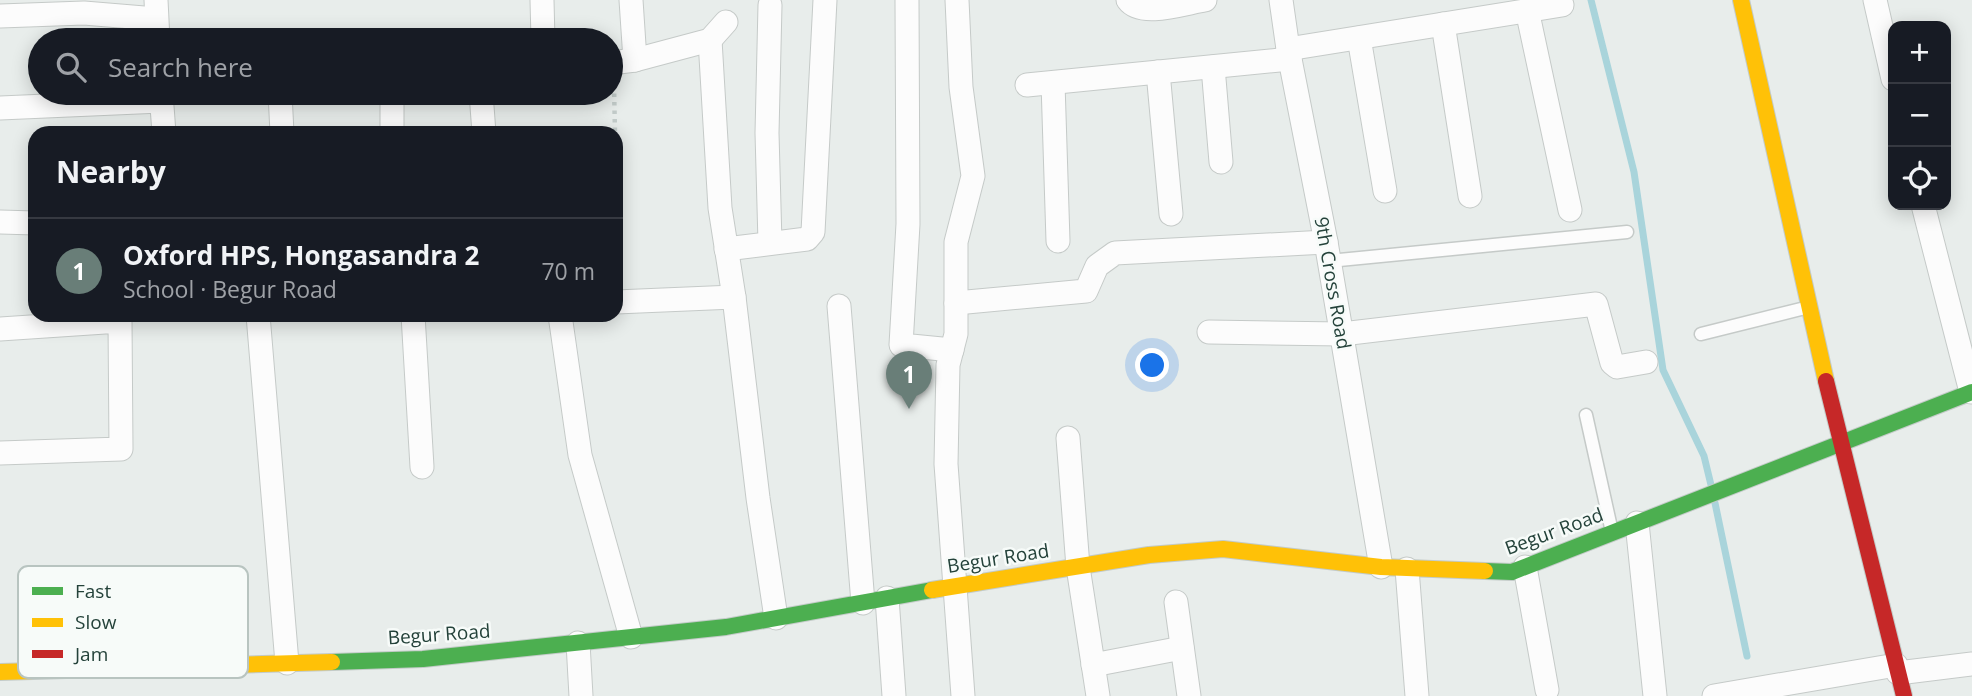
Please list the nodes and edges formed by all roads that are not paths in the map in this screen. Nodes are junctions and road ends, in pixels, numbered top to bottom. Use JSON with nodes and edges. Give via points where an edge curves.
{"nodes":[{"id":1,"x":542,"y":0,"type":"edge"},
{"id":2,"x":631,"y":0,"type":"edge"},
{"id":3,"x":825,"y":0,"type":"edge"},
{"id":4,"x":907,"y":0,"type":"edge"},
{"id":5,"x":957,"y":0,"type":"edge"},
{"id":6,"x":1128,"y":0,"type":"edge"},
{"id":7,"x":1205,"y":0,"type":"edge"},
{"id":8,"x":1281,"y":0,"type":"edge"},
{"id":9,"x":1741,"y":0,"type":"edge"},
{"id":10,"x":1875,"y":0,"type":"edge"},
{"id":11,"x":770,"y":5,"type":"dead end"},
{"id":12,"x":1562,"y":5,"type":"dead end"},
{"id":13,"x":1527,"y":10,"type":"junction"},
{"id":14,"x":0,"y":16,"type":"edge"},
{"id":15,"x":157,"y":20,"type":"edge"},
{"id":16,"x":726,"y":22,"type":"dead end"},
{"id":17,"x":1443,"y":24,"type":"junction"},
{"id":18,"x":543,"y":28,"type":"edge"},
{"id":19,"x":1359,"y":38,"type":"junction"},
{"id":20,"x":709,"y":40,"type":"junction"},
{"id":21,"x":623,"y":45,"type":"edge"},
{"id":22,"x":1289,"y":54,"type":"junction"},
{"id":23,"x":1888,"y":57,"type":"edge"},
{"id":24,"x":623,"y":61,"type":"edge"},
{"id":25,"x":1213,"y":66,"type":"junction"},
{"id":26,"x":1158,"y":72,"type":"junction"},
{"id":27,"x":1053,"y":83,"type":"junction"},
{"id":28,"x":1027,"y":85,"type":"dead end"},
{"id":29,"x":44,"y":105,"type":"edge"},
{"id":30,"x":162,"y":105,"type":"edge"},
{"id":31,"x":281,"y":105,"type":"edge"},
{"id":32,"x":392,"y":105,"type":"edge"},
{"id":33,"x":482,"y":105,"type":"edge"},
{"id":34,"x":0,"y":108,"type":"edge"},
{"id":35,"x":163,"y":126,"type":"edge"},
{"id":36,"x":282,"y":126,"type":"edge"},
{"id":37,"x":392,"y":126,"type":"edge"},
{"id":38,"x":483,"y":126,"type":"edge"},
{"id":39,"x":1221,"y":162,"type":"dead end"},
{"id":40,"x":1385,"y":191,"type":"dead end"},
{"id":41,"x":1470,"y":196,"type":"dead end"},
{"id":42,"x":1570,"y":210,"type":"dead end"},
{"id":43,"x":1924,"y":210,"type":"edge"},
{"id":44,"x":1171,"y":214,"type":"dead end"},
{"id":45,"x":0,"y":222,"type":"edge"},
{"id":46,"x":28,"y":223,"type":"edge"},
{"id":47,"x":1627,"y":232,"type":"dead end"},
{"id":48,"x":1058,"y":241,"type":"dead end"},
{"id":49,"x":770,"y":243,"type":"junction"},
{"id":50,"x":726,"y":249,"type":"junction"},
{"id":51,"x":1328,"y":252,"type":"junction"},
{"id":52,"x":734,"y":297,"type":"junction"},
{"id":53,"x":623,"y":302,"type":"edge"},
{"id":54,"x":956,"y":303,"type":"junction"},
{"id":55,"x":839,"y":306,"type":"dead end"},
{"id":56,"x":1809,"y":307,"type":"junction"},
{"id":57,"x":105,"y":322,"type":"edge"},
{"id":58,"x":120,"y":322,"type":"edge"},
{"id":59,"x":259,"y":322,"type":"edge"},
{"id":60,"x":413,"y":322,"type":"edge"},
{"id":61,"x":561,"y":322,"type":"edge"},
{"id":62,"x":0,"y":329,"type":"edge"},
{"id":63,"x":1209,"y":332,"type":"dead end"},
{"id":64,"x":1342,"y":334,"type":"junction"},
{"id":65,"x":1702,"y":334,"type":"dead end"},
{"id":66,"x":952,"y":349,"type":"junction"},
{"id":67,"x":1646,"y":362,"type":"dead end"},
{"id":68,"x":1971,"y":392,"type":"edge"},
{"id":69,"x":1586,"y":415,"type":"dead end"},
{"id":70,"x":1068,"y":438,"type":"dead end"},
{"id":71,"x":1840,"y":443,"type":"junction"},
{"id":72,"x":0,"y":453,"type":"edge"},
{"id":73,"x":422,"y":467,"type":"dead end"},
{"id":74,"x":1637,"y":523,"type":"junction"},
{"id":75,"x":1612,"y":533,"type":"junction"},
{"id":76,"x":1078,"y":567,"type":"junction"},
{"id":77,"x":1381,"y":567,"type":"junction"},
{"id":78,"x":1525,"y":567,"type":"junction"},
{"id":79,"x":1407,"y":569,"type":"junction"},
{"id":80,"x":956,"y":586,"type":"junction"},
{"id":81,"x":887,"y":598,"type":"junction"},
{"id":82,"x":1176,"y":602,"type":"dead end"},
{"id":83,"x":863,"y":603,"type":"junction"},
{"id":84,"x":776,"y":618,"type":"junction"},
{"id":85,"x":631,"y":637,"type":"junction"},
{"id":86,"x":579,"y":643,"type":"junction"},
{"id":87,"x":1182,"y":648,"type":"junction"},
{"id":88,"x":287,"y":663,"type":"junction"},
{"id":89,"x":248,"y":664,"type":"edge"},
{"id":90,"x":1972,"y":664,"type":"edge"},
{"id":91,"x":1093,"y":665,"type":"junction"},
{"id":92,"x":1897,"y":669,"type":"junction"},
{"id":93,"x":18,"y":671,"type":"edge"},
{"id":94,"x":0,"y":672,"type":"edge"},
{"id":95,"x":1799,"y":689,"type":"edge"},
{"id":96,"x":1547,"y":690,"type":"dead end"},
{"id":97,"x":581,"y":696,"type":"edge"},
{"id":98,"x":894,"y":696,"type":"edge"},
{"id":99,"x":963,"y":696,"type":"edge"},
{"id":100,"x":1098,"y":696,"type":"edge"},
{"id":101,"x":1189,"y":696,"type":"edge"},
{"id":102,"x":1417,"y":696,"type":"edge"},
{"id":103,"x":1655,"y":696,"type":"edge"},
{"id":104,"x":1714,"y":696,"type":"edge"},
{"id":105,"x":1903,"y":696,"type":"edge"}],
"edges":[{"from":1,"to":18,"type":"street"},
{"from":2,"to":21,"type":"street"},
{"from":3,"to":49,"type":"street","via":[[813,232],[807,239]]},
{"from":4,"to":66,"type":"street","via":[[908,224],[901,345]]},
{"from":5,"to":54,"type":"street","via":[[972,176],[956,242]]},
{"from":6,"to":7,"type":"street","via":[[1147,10]]},
{"from":8,"to":22,"type":"street","name":"9th Cross Road"},
{"from":9,"to":56,"type":"main road"},
{"from":10,"to":23,"type":"street"},
{"from":11,"to":49,"type":"street"},
{"from":12,"to":13,"type":"street"},
{"from":13,"to":17,"type":"street"},
{"from":13,"to":42,"type":"street"},
{"from":14,"to":15,"type":"street","via":[[84,13]]},
{"from":16,"to":20,"type":"street"},
{"from":17,"to":19,"type":"street"},
{"from":17,"to":41,"type":"street"},
{"from":19,"to":22,"type":"street"},
{"from":19,"to":40,"type":"street"},
{"from":20,"to":24,"type":"street"},
{"from":20,"to":50,"type":"street"},
{"from":22,"to":25,"type":"street"},
{"from":22,"to":51,"type":"street","name":"9th Cross Road"},
{"from":25,"to":26,"type":"street"},
{"from":25,"to":39,"type":"street"},
{"from":26,"to":27,"type":"street"},
{"from":26,"to":44,"type":"street"},
{"from":27,"to":28,"type":"street"},
{"from":27,"to":48,"type":"street"},
{"from":29,"to":34,"type":"street"},
{"from":30,"to":35,"type":"street"},
{"from":31,"to":36,"type":"street"},
{"from":32,"to":37,"type":"street"},
{"from":33,"to":38,"type":"street"},
{"from":43,"to":68,"type":"street"},
{"from":45,"to":46,"type":"street"},
{"from":47,"to":51,"type":"lane"},
{"from":49,"to":50,"type":"street"},
{"from":50,"to":52,"type":"street"},
{"from":51,"to":54,"type":"street","via":[[1115,253],[1097,265],[1086,291]]},
{"from":51,"to":64,"type":"street","name":"9th Cross Road"},
{"from":52,"to":53,"type":"street"},
{"from":52,"to":84,"type":"street"},
{"from":54,"to":66,"type":"street"},
{"from":55,"to":83,"type":"street"},
{"from":56,"to":65,"type":"lane"},
{"from":56,"to":71,"type":"main road"},
{"from":57,"to":62,"type":"street"},
{"from":58,"to":72,"type":"street","via":[[121,449]]},
{"from":59,"to":88,"type":"street"},
{"from":60,"to":73,"type":"street"},
{"from":61,"to":85,"type":"street","via":[[580,456]]},
{"from":63,"to":64,"type":"street"},
{"from":64,"to":67,"type":"street","via":[[1596,304],[1612,363],[1618,367]]},
{"from":64,"to":77,"type":"street","name":"9th Cross Road"},
{"from":66,"to":80,"type":"street","via":[[946,464]]},
{"from":68,"to":71,"type":"main road","name":"Begur Road"},
{"from":69,"to":75,"type":"lane"},
{"from":70,"to":76,"type":"street"},
{"from":71,"to":74,"type":"main road","name":"Begur Road"},
{"from":71,"to":92,"type":"main road"},
{"from":74,"to":75,"type":"main road","name":"Begur Road"},
{"from":74,"to":103,"type":"street"},
{"from":75,"to":78,"type":"main road","name":"Begur Road"},
{"from":76,"to":77,"type":"main road","name":"Begur Road","via":[[1223,549]]},
{"from":76,"to":80,"type":"main road","name":"Begur Road"},
{"from":76,"to":91,"type":"street"},
{"from":77,"to":79,"type":"main road","name":"Begur Road"},
{"from":78,"to":79,"type":"main road","name":"Begur Road","via":[[1512,572]]},
{"from":78,"to":96,"type":"street"},
{"from":79,"to":102,"type":"street"},
{"from":80,"to":81,"type":"main road","name":"Begur Road"},
{"from":80,"to":99,"type":"street"},
{"from":81,"to":83,"type":"main road","name":"Begur Road"},
{"from":81,"to":98,"type":"street"},
{"from":82,"to":87,"type":"street"},
{"from":83,"to":84,"type":"main road","name":"Begur Road"},
{"from":84,"to":85,"type":"main road","name":"Begur Road"},
{"from":85,"to":86,"type":"main road","name":"Begur Road"},
{"from":86,"to":88,"type":"main road","name":"Begur Road","via":[[423,659]]},
{"from":86,"to":97,"type":"street"},
{"from":87,"to":91,"type":"street"},
{"from":87,"to":101,"type":"street"},
{"from":88,"to":89,"type":"main road","name":"Begur Road"},
{"from":90,"to":92,"type":"street"},
{"from":91,"to":100,"type":"street"},
{"from":92,"to":95,"type":"street"},
{"from":92,"to":105,"type":"main road"},
{"from":93,"to":94,"type":"main road","name":"Begur Road"},
{"from":95,"to":104,"type":"street"}]}
